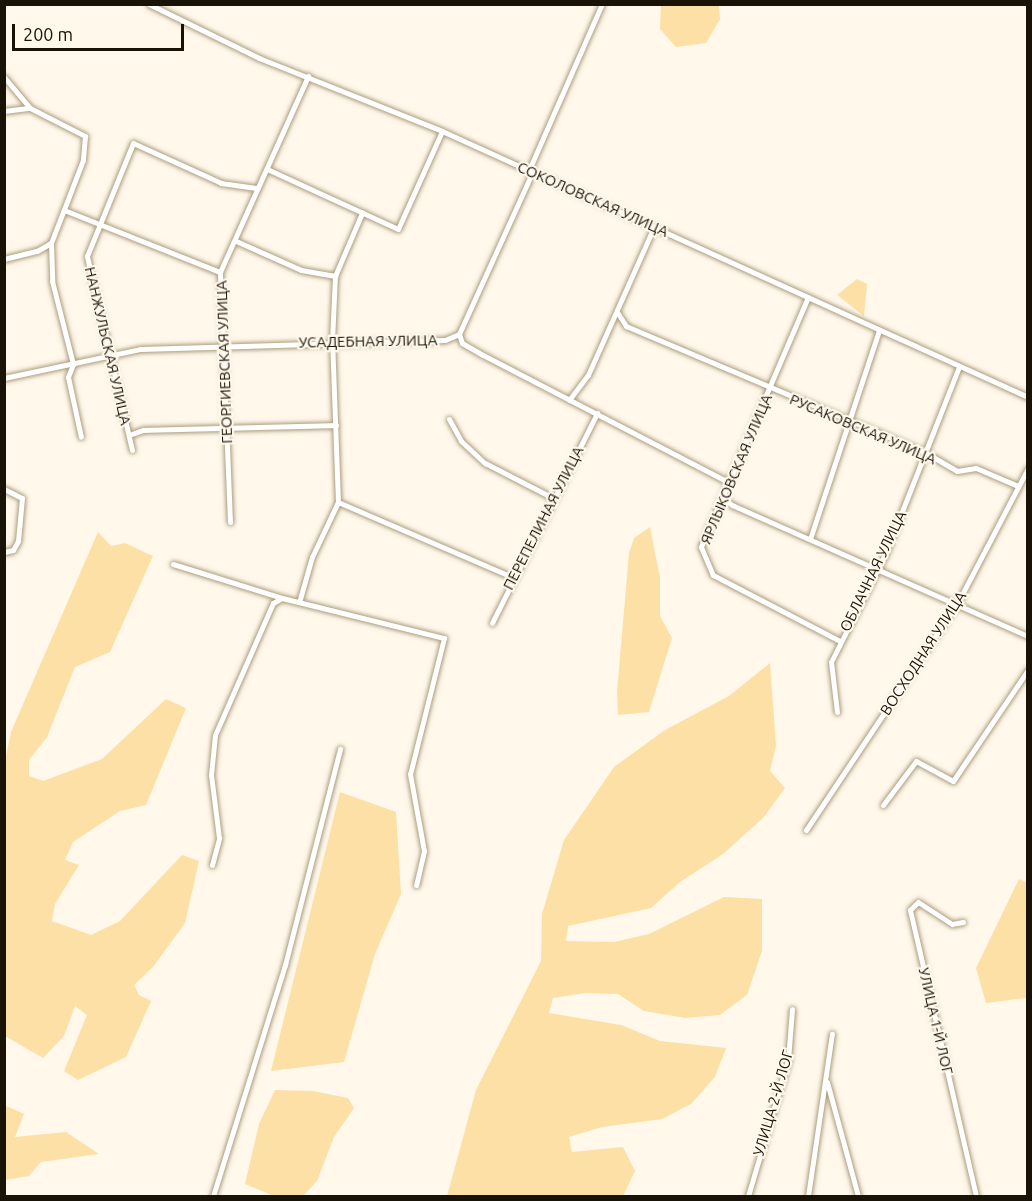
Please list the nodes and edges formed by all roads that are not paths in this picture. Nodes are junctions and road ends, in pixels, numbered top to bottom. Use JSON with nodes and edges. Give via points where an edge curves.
{"nodes":[{"id":1,"x":602,"y":4,"type":"edge"},
{"id":2,"x":154,"y":5,"type":"edge"},
{"id":3,"x":308,"y":76,"type":"junction"},
{"id":4,"x":4,"y":78,"type":"edge"},
{"id":5,"x":30,"y":108,"type":"junction"},
{"id":6,"x":4,"y":111,"type":"edge"},
{"id":7,"x":442,"y":131,"type":"junction"},
{"id":8,"x":267,"y":170,"type":"junction"},
{"id":9,"x":531,"y":170,"type":"junction"},
{"id":10,"x":258,"y":188,"type":"junction"},
{"id":11,"x":64,"y":210,"type":"junction"},
{"id":12,"x":362,"y":213,"type":"junction"},
{"id":13,"x":100,"y":222,"type":"junction"},
{"id":14,"x":654,"y":227,"type":"junction"},
{"id":15,"x":236,"y":241,"type":"junction"},
{"id":16,"x":51,"y":243,"type":"junction"},
{"id":17,"x":4,"y":259,"type":"edge"},
{"id":18,"x":220,"y":272,"type":"junction"},
{"id":19,"x":336,"y":276,"type":"junction"},
{"id":20,"x":808,"y":297,"type":"junction"},
{"id":21,"x":616,"y":312,"type":"junction"},
{"id":22,"x":879,"y":330,"type":"junction"},
{"id":23,"x":459,"y":334,"type":"junction"},
{"id":24,"x":332,"y":340,"type":"junction"},
{"id":25,"x":224,"y":344,"type":"junction"},
{"id":26,"x":109,"y":355,"type":"junction"},
{"id":27,"x":73,"y":364,"type":"junction"},
{"id":28,"x":959,"y":367,"type":"junction"},
{"id":29,"x":4,"y":378,"type":"edge"},
{"id":30,"x":769,"y":388,"type":"junction"},
{"id":31,"x":1028,"y":397,"type":"edge"},
{"id":32,"x":569,"y":400,"type":"junction"},
{"id":33,"x":597,"y":413,"type":"junction"},
{"id":34,"x":449,"y":419,"type":"dead end"},
{"id":35,"x":849,"y":422,"type":"junction"},
{"id":36,"x":336,"y":424,"type":"junction"},
{"id":37,"x":226,"y":428,"type":"junction"},
{"id":38,"x":129,"y":435,"type":"junction"},
{"id":39,"x":81,"y":437,"type":"dead end"},
{"id":40,"x":132,"y":450,"type":"dead end"},
{"id":41,"x":926,"y":453,"type":"junction"},
{"id":42,"x":1028,"y":468,"type":"edge"},
{"id":43,"x":728,"y":482,"type":"junction"},
{"id":44,"x":1018,"y":486,"type":"junction"},
{"id":45,"x":4,"y":489,"type":"edge"},
{"id":46,"x":722,"y":497,"type":"junction"},
{"id":47,"x":553,"y":498,"type":"junction"},
{"id":48,"x":338,"y":502,"type":"junction"},
{"id":49,"x":230,"y":522,"type":"dead end"},
{"id":50,"x":810,"y":539,"type":"junction"},
{"id":51,"x":4,"y":552,"type":"edge"},
{"id":52,"x":173,"y":564,"type":"dead end"},
{"id":53,"x":877,"y":568,"type":"junction"},
{"id":54,"x":512,"y":576,"type":"junction"},
{"id":55,"x":282,"y":597,"type":"junction"},
{"id":56,"x":300,"y":599,"type":"junction"},
{"id":57,"x":957,"y":604,"type":"junction"},
{"id":58,"x":492,"y":623,"type":"dead end"},
{"id":59,"x":1028,"y":636,"type":"edge"},
{"id":60,"x":840,"y":641,"type":"junction"},
{"id":61,"x":1028,"y":670,"type":"edge"},
{"id":62,"x":837,"y":712,"type":"dead end"},
{"id":63,"x":340,"y":749,"type":"dead end"},
{"id":64,"x":883,"y":805,"type":"dead end"},
{"id":65,"x":806,"y":830,"type":"dead end"},
{"id":66,"x":212,"y":865,"type":"dead end"},
{"id":67,"x":416,"y":885,"type":"dead end"},
{"id":68,"x":963,"y":922,"type":"dead end"},
{"id":69,"x":792,"y":1009,"type":"dead end"},
{"id":70,"x":831,"y":1034,"type":"dead end"},
{"id":71,"x":825,"y":1078,"type":"junction"},
{"id":72,"x":213,"y":1197,"type":"edge"},
{"id":73,"x":747,"y":1197,"type":"edge"},
{"id":74,"x":808,"y":1197,"type":"edge"},
{"id":75,"x":858,"y":1197,"type":"edge"},
{"id":76,"x":976,"y":1197,"type":"edge"}],
"edges":[{"from":1,"to":9,"type":"street"},
{"from":2,"to":3,"type":"street","name":"СОКОЛОВСКАЯ УЛИЦА","via":[[259,58]]},
{"from":3,"to":7,"type":"street","name":"СОКОЛОВСКАЯ УЛИЦА"},
{"from":3,"to":8,"type":"street","name":"ГЕОРГИЕВСКАЯ УЛИЦА"},
{"from":4,"to":5,"type":"street"},
{"from":5,"to":6,"type":"street"},
{"from":5,"to":11,"type":"street","via":[[85,136],[82,160]]},
{"from":7,"to":9,"type":"street","name":"СОКОЛОВСКАЯ УЛИЦА"},
{"from":7,"to":12,"type":"street","via":[[398,229]]},
{"from":8,"to":10,"type":"street","name":"ГЕОРГИЕВСКАЯ УЛИЦА"},
{"from":8,"to":12,"type":"street"},
{"from":9,"to":14,"type":"street","name":"СОКОЛОВСКАЯ УЛИЦА"},
{"from":9,"to":23,"type":"street"},
{"from":10,"to":13,"type":"street","name":"НАНЖУЛЬСКАЯ УЛИЦА","via":[[221,183],[133,143]]},
{"from":10,"to":15,"type":"street","name":"ГЕОРГИЕВСКАЯ УЛИЦА"},
{"from":11,"to":13,"type":"street"},
{"from":11,"to":16,"type":"street"},
{"from":12,"to":19,"type":"street"},
{"from":13,"to":18,"type":"street"},
{"from":13,"to":26,"type":"street","name":"НАНЖУЛЬСКАЯ УЛИЦА","via":[[87,255]]},
{"from":14,"to":20,"type":"street","name":"СОКОЛОВСКАЯ УЛИЦА"},
{"from":14,"to":21,"type":"street"},
{"from":15,"to":18,"type":"street","name":"ГЕОРГИЕВСКАЯ УЛИЦА"},
{"from":15,"to":19,"type":"street","via":[[301,270]]},
{"from":16,"to":17,"type":"street","via":[[37,251]]},
{"from":16,"to":27,"type":"street","via":[[52,281]]},
{"from":18,"to":25,"type":"street","name":"ГЕОРГИЕВСКАЯ УЛИЦА","via":[[220,330]]},
{"from":19,"to":24,"type":"street"},
{"from":20,"to":22,"type":"street","name":"СОКОЛОВСКАЯ УЛИЦА"},
{"from":20,"to":30,"type":"street","name":"ЯРЛЫКОВСКАЯ УЛИЦА"},
{"from":21,"to":30,"type":"street","name":"РУСАКОВСКАЯ УЛИЦА","via":[[626,326]]},
{"from":21,"to":32,"type":"street","via":[[588,375]]},
{"from":22,"to":28,"type":"street","name":"СОКОЛОВСКАЯ УЛИЦА"},
{"from":22,"to":35,"type":"street"},
{"from":23,"to":24,"type":"street","name":"УСАДЕБНАЯ УЛИЦА","via":[[445,340]]},
{"from":23,"to":32,"type":"street","name":"УСАДЕБНАЯ УЛИЦА","via":[[462,343]]},
{"from":24,"to":25,"type":"street","name":"УСАДЕБНАЯ УЛИЦА"},
{"from":24,"to":36,"type":"street"},
{"from":25,"to":26,"type":"street","name":"УСАДЕБНАЯ УЛИЦА"},
{"from":25,"to":37,"type":"street","name":"ГЕОРГИЕВСКАЯ УЛИЦА"},
{"from":26,"to":27,"type":"street","name":"УСАДЕБНАЯ УЛИЦА"},
{"from":26,"to":38,"type":"street","name":"НАНЖУЛЬСКАЯ УЛИЦА"},
{"from":27,"to":29,"type":"street","name":"УСАДЕБНАЯ УЛИЦА"},
{"from":27,"to":39,"type":"street","via":[[68,377]]},
{"from":28,"to":31,"type":"street","name":"СОКОЛОВСКАЯ УЛИЦА"},
{"from":28,"to":41,"type":"street","name":"ОБЛАЧНАЯ УЛИЦА"},
{"from":30,"to":35,"type":"street","name":"РУСАКОВСКАЯ УЛИЦА"},
{"from":30,"to":43,"type":"street","name":"ЯРЛЫКОВСКАЯ УЛИЦА"},
{"from":32,"to":33,"type":"street","name":"УСАДЕБНАЯ УЛИЦА"},
{"from":33,"to":43,"type":"street","name":"УСАДЕБНАЯ УЛИЦА"},
{"from":33,"to":47,"type":"street","name":"ПЕРЕПЕЛИНАЯ УЛИЦА"},
{"from":34,"to":47,"type":"street","via":[[461,441],[485,463]]},
{"from":35,"to":41,"type":"street","name":"РУСАКОВСКАЯ УЛИЦА"},
{"from":35,"to":50,"type":"street"},
{"from":36,"to":37,"type":"street"},
{"from":36,"to":48,"type":"street"},
{"from":37,"to":38,"type":"street","via":[[142,430]]},
{"from":37,"to":49,"type":"street","name":"ГЕОРГИЕВСКАЯ УЛИЦА"},
{"from":38,"to":40,"type":"street","name":"НАНЖУЛЬСКАЯ УЛИЦА"},
{"from":41,"to":44,"type":"street","name":"РУСАКОВСКАЯ УЛИЦА","via":[[957,471],[975,468]]},
{"from":41,"to":53,"type":"street","name":"ОБЛАЧНАЯ УЛИЦА"},
{"from":42,"to":44,"type":"street","name":"ВОСХОДНАЯ УЛИЦА"},
{"from":43,"to":46,"type":"street","name":"ЯРЛЫКОВСКАЯ УЛИЦА"},
{"from":44,"to":57,"type":"street","name":"ВОСХОДНАЯ УЛИЦА"},
{"from":45,"to":51,"type":"street","via":[[22,498],[18,541],[13,550]]},
{"from":46,"to":50,"type":"street"},
{"from":46,"to":60,"type":"street","name":"ЯРЛЫКОВСКАЯ УЛИЦА","via":[[701,547],[713,575]]},
{"from":47,"to":54,"type":"street","name":"ПЕРЕПЕЛИНАЯ УЛИЦА"},
{"from":48,"to":54,"type":"street"},
{"from":48,"to":56,"type":"street","via":[[312,557]]},
{"from":50,"to":53,"type":"street"},
{"from":52,"to":55,"type":"street"},
{"from":53,"to":57,"type":"street"},
{"from":53,"to":60,"type":"street","name":"ОБЛАЧНАЯ УЛИЦА"},
{"from":54,"to":58,"type":"street","name":"ПЕРЕПЕЛИНАЯ УЛИЦА"},
{"from":55,"to":56,"type":"street"},
{"from":55,"to":66,"type":"street","via":[[273,603],[215,735],[211,775],[219,838]]},
{"from":56,"to":67,"type":"street","via":[[444,638],[410,774],[424,851]]},
{"from":57,"to":59,"type":"street"},
{"from":57,"to":65,"type":"street","name":"ВОСХОДНАЯ УЛИЦА"},
{"from":60,"to":62,"type":"street","name":"ОБЛАЧНАЯ УЛИЦА","via":[[831,662]]},
{"from":61,"to":64,"type":"street","via":[[953,781],[916,761]]},
{"from":63,"to":72,"type":"street","via":[[285,965]]},
{"from":68,"to":76,"type":"street","name":"УЛИЦА 1-Й ЛОГ","via":[[952,924],[918,902],[910,910]]},
{"from":69,"to":73,"type":"street","name":"УЛИЦА 2-Й ЛОГ","via":[[788,1060]]},
{"from":70,"to":71,"type":"street"},
{"from":71,"to":74,"type":"street"},
{"from":71,"to":75,"type":"street"}]}
